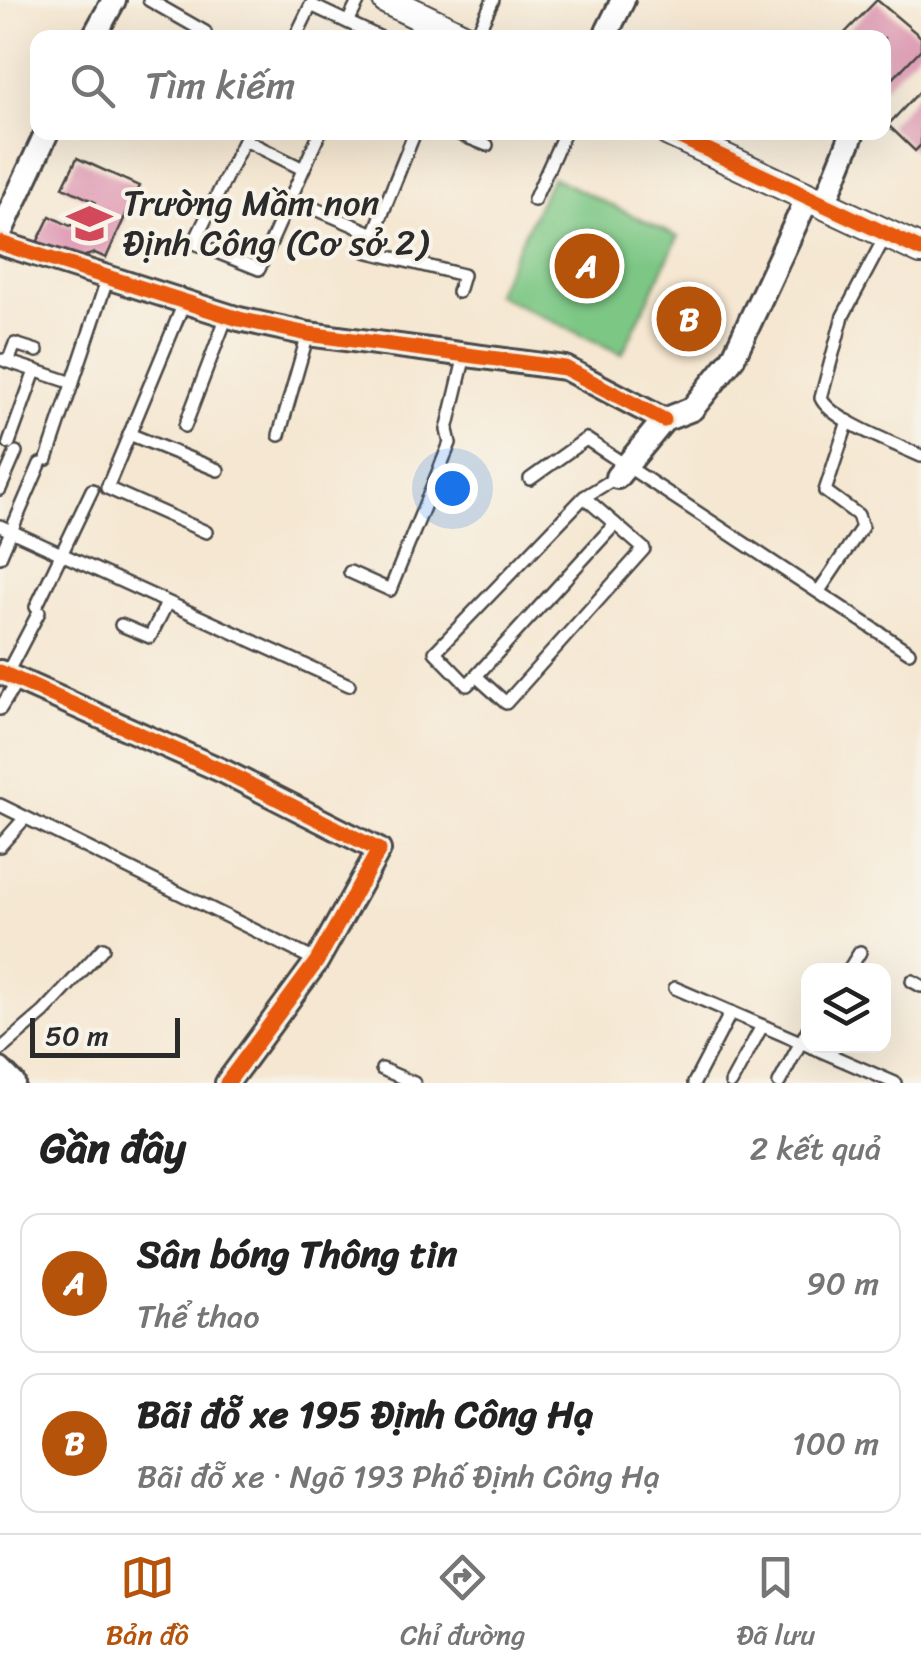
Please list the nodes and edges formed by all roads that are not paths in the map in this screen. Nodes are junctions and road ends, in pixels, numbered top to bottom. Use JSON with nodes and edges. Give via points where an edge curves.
{"nodes":[{"id":1,"x":114,"y":0,"type":"edge"},
{"id":2,"x":149,"y":0,"type":"edge"},
{"id":3,"x":359,"y":0,"type":"edge"},
{"id":4,"x":492,"y":0,"type":"edge"},
{"id":5,"x":623,"y":0,"type":"edge"},
{"id":6,"x":400,"y":3,"type":"edge"},
{"id":7,"x":348,"y":22,"type":"junction"},
{"id":8,"x":97,"y":30,"type":"edge"},
{"id":9,"x":202,"y":30,"type":"edge"},
{"id":10,"x":299,"y":30,"type":"edge"},
{"id":11,"x":357,"y":30,"type":"edge"},
{"id":12,"x":450,"y":30,"type":"edge"},
{"id":13,"x":479,"y":30,"type":"edge"},
{"id":14,"x":608,"y":30,"type":"edge"},
{"id":15,"x":43,"y":140,"type":"edge"},
{"id":16,"x":245,"y":140,"type":"edge"},
{"id":17,"x":254,"y":140,"type":"edge"},
{"id":18,"x":316,"y":140,"type":"edge"},
{"id":19,"x":412,"y":140,"type":"edge"},
{"id":20,"x":474,"y":140,"type":"edge"},
{"id":21,"x":561,"y":140,"type":"edge"},
{"id":22,"x":686,"y":140,"type":"edge"},
{"id":23,"x":849,"y":140,"type":"edge"},
{"id":24,"x":487,"y":145,"type":"dead end"},
{"id":25,"x":303,"y":169,"type":"junction"},
{"id":26,"x":290,"y":198,"type":"junction"},
{"id":27,"x":534,"y":200,"type":"dead end"},
{"id":28,"x":816,"y":200,"type":"junction"},
{"id":29,"x":0,"y":233,"type":"edge"},
{"id":30,"x":374,"y":234,"type":"junction"},
{"id":31,"x":886,"y":235,"type":"junction"},
{"id":32,"x":0,"y":243,"type":"edge"},
{"id":33,"x":921,"y":249,"type":"edge"},
{"id":34,"x":108,"y":280,"type":"junction"},
{"id":35,"x":458,"y":292,"type":"dead end"},
{"id":36,"x":184,"y":303,"type":"junction"},
{"id":37,"x":227,"y":316,"type":"junction"},
{"id":38,"x":308,"y":334,"type":"junction"},
{"id":39,"x":37,"y":351,"type":"dead end"},
{"id":40,"x":465,"y":355,"type":"junction"},
{"id":41,"x":35,"y":371,"type":"junction"},
{"id":42,"x":72,"y":383,"type":"junction"},
{"id":43,"x":664,"y":420,"type":"junction"},
{"id":44,"x":848,"y":421,"type":"junction"},
{"id":45,"x":185,"y":426,"type":"dead end"},
{"id":46,"x":129,"y":434,"type":"junction"},
{"id":47,"x":279,"y":434,"type":"dead end"},
{"id":48,"x":921,"y":456,"type":"edge"},
{"id":49,"x":218,"y":470,"type":"dead end"},
{"id":50,"x":624,"y":471,"type":"junction"},
{"id":51,"x":530,"y":479,"type":"dead end"},
{"id":52,"x":0,"y":489,"type":"edge"},
{"id":53,"x":92,"y":490,"type":"dead end"},
{"id":54,"x":584,"y":497,"type":"junction"},
{"id":55,"x":615,"y":524,"type":"junction"},
{"id":56,"x":6,"y":529,"type":"edge"},
{"id":57,"x":206,"y":532,"type":"dead end"},
{"id":58,"x":61,"y":554,"type":"junction"},
{"id":59,"x":0,"y":557,"type":"edge"},
{"id":60,"x":350,"y":572,"type":"dead end"},
{"id":61,"x":819,"y":591,"type":"junction"},
{"id":62,"x":167,"y":602,"type":"junction"},
{"id":63,"x":121,"y":625,"type":"dead end"},
{"id":64,"x":909,"y":652,"type":"dead end"},
{"id":65,"x":8,"y":675,"type":"edge"},
{"id":66,"x":476,"y":676,"type":"junction"},
{"id":67,"x":349,"y":685,"type":"dead end"},
{"id":68,"x":0,"y":709,"type":"edge"},
{"id":69,"x":0,"y":805,"type":"edge"},
{"id":70,"x":25,"y":818,"type":"junction"},
{"id":71,"x":0,"y":846,"type":"edge"},
{"id":72,"x":103,"y":948,"type":"dead end"},
{"id":73,"x":860,"y":952,"type":"dead end"},
{"id":74,"x":316,"y":961,"type":"junction"},
{"id":75,"x":853,"y":963,"type":"edge"},
{"id":76,"x":675,"y":988,"type":"dead end"},
{"id":77,"x":731,"y":1012,"type":"junction"},
{"id":78,"x":762,"y":1026,"type":"junction"},
{"id":79,"x":800,"y":1042,"type":"junction"},
{"id":80,"x":0,"y":1050,"type":"edge"},
{"id":81,"x":382,"y":1068,"type":"dead end"},
{"id":82,"x":864,"y":1077,"type":"edge"},
{"id":83,"x":227,"y":1083,"type":"edge"},
{"id":84,"x":414,"y":1083,"type":"edge"},
{"id":85,"x":694,"y":1083,"type":"edge"},
{"id":86,"x":731,"y":1083,"type":"edge"},
{"id":87,"x":779,"y":1083,"type":"edge"},
{"id":88,"x":896,"y":1083,"type":"edge"}],
"edges":[{"from":1,"to":8,"type":"street"},
{"from":2,"to":9,"type":"lane"},
{"from":3,"to":7,"type":"lane"},
{"from":4,"to":13,"type":"lane"},
{"from":5,"to":14,"type":"street"},
{"from":6,"to":12,"type":"street"},
{"from":7,"to":10,"type":"lane","via":[[311,5]]},
{"from":7,"to":11,"type":"lane"},
{"from":15,"to":29,"type":"street"},
{"from":16,"to":26,"type":"lane","via":[[194,243],[260,269]]},
{"from":17,"to":25,"type":"lane"},
{"from":18,"to":25,"type":"lane"},
{"from":19,"to":30,"type":"lane"},
{"from":20,"to":24,"type":"lane"},
{"from":21,"to":27,"type":"lane"},
{"from":22,"to":28,"type":"street"},
{"from":23,"to":28,"type":"street"},
{"from":25,"to":26,"type":"lane"},
{"from":26,"to":30,"type":"lane"},
{"from":28,"to":31,"type":"street"},
{"from":28,"to":43,"type":"street","via":[[732,358],[692,408]]},
{"from":30,"to":35,"type":"lane","via":[[365,251],[463,275]]},
{"from":31,"to":33,"type":"street"},
{"from":31,"to":44,"type":"lane","via":[[844,316],[821,394],[826,407]]},
{"from":32,"to":34,"type":"street"},
{"from":34,"to":36,"type":"street"},
{"from":34,"to":42,"type":"lane"},
{"from":36,"to":37,"type":"street"},
{"from":36,"to":46,"type":"lane"},
{"from":37,"to":38,"type":"street"},
{"from":37,"to":45,"type":"lane"},
{"from":38,"to":40,"type":"street"},
{"from":38,"to":47,"type":"lane"},
{"from":39,"to":41,"type":"lane","via":[[14,344],[6,361]]},
{"from":40,"to":43,"type":"street","via":[[565,368]]},
{"from":40,"to":60,"type":"lane","via":[[450,442],[390,590]]},
{"from":41,"to":42,"type":"lane"},
{"from":41,"to":52,"type":"lane"},
{"from":42,"to":56,"type":"lane","via":[[43,461]]},
{"from":43,"to":50,"type":"street"},
{"from":44,"to":48,"type":"lane"},
{"from":44,"to":61,"type":"lane","via":[[825,492],[858,515],[862,527]]},
{"from":46,"to":49,"type":"lane"},
{"from":46,"to":57,"type":"lane","via":[[107,488]]},
{"from":50,"to":51,"type":"lane","via":[[586,439]]},
{"from":50,"to":54,"type":"lane"},
{"from":50,"to":61,"type":"lane"},
{"from":53,"to":58,"type":"lane"},
{"from":54,"to":55,"type":"lane"},
{"from":54,"to":66,"type":"lane","via":[[434,652],[467,685]]},
{"from":55,"to":66,"type":"lane"},
{"from":55,"to":66,"type":"lane","via":[[644,549],[506,703]]},
{"from":56,"to":58,"type":"lane"},
{"from":56,"to":59,"type":"lane"},
{"from":58,"to":62,"type":"lane"},
{"from":58,"to":65,"type":"lane"},
{"from":61,"to":64,"type":"lane"},
{"from":62,"to":63,"type":"lane","via":[[150,637]]},
{"from":62,"to":67,"type":"lane"},
{"from":65,"to":68,"type":"lane"},
{"from":65,"to":74,"type":"street","via":[[379,850]]},
{"from":69,"to":70,"type":"lane"},
{"from":70,"to":71,"type":"lane"},
{"from":70,"to":74,"type":"lane"},
{"from":72,"to":80,"type":"lane"},
{"from":73,"to":75,"type":"lane"},
{"from":74,"to":83,"type":"street"},
{"from":76,"to":77,"type":"lane"},
{"from":77,"to":78,"type":"lane"},
{"from":77,"to":85,"type":"lane"},
{"from":78,"to":79,"type":"lane"},
{"from":78,"to":86,"type":"lane"},
{"from":79,"to":82,"type":"lane"},
{"from":79,"to":87,"type":"lane"},
{"from":81,"to":84,"type":"lane"},
{"from":82,"to":88,"type":"lane"}]}
